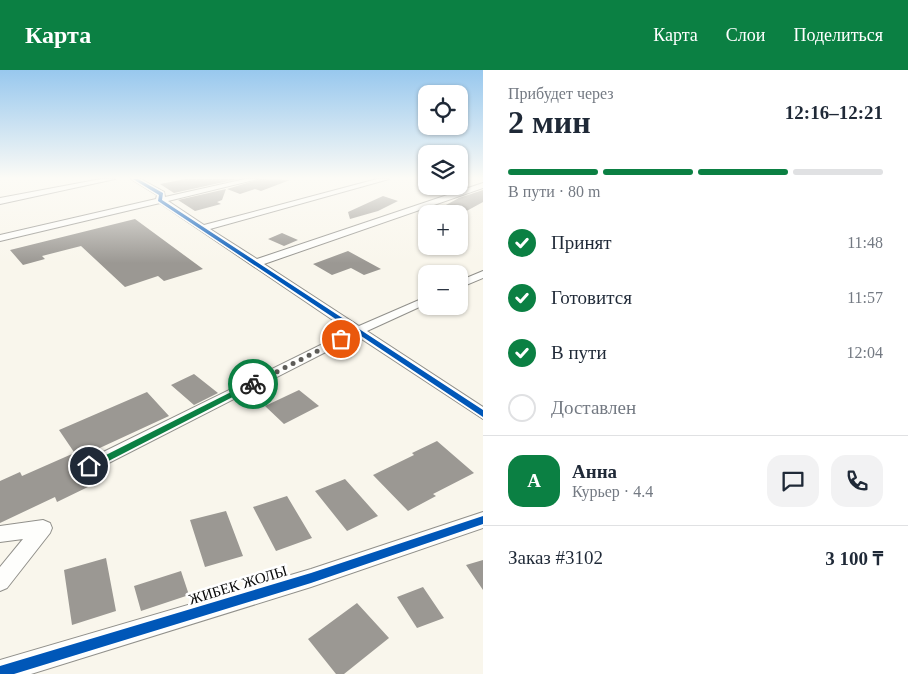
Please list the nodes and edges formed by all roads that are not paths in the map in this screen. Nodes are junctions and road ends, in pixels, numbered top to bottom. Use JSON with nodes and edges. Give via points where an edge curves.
{"nodes":[{"id":1,"x":130,"y":207,"type":"edge"},
{"id":2,"x":171,"y":207,"type":"edge"},
{"id":3,"x":280,"y":207,"type":"edge"},
{"id":4,"x":418,"y":207,"type":"edge"},
{"id":5,"x":203,"y":228,"type":"junction"},
{"id":6,"x":0,"y":238,"type":"edge"},
{"id":7,"x":256,"y":263,"type":"junction"},
{"id":8,"x":483,"y":274,"type":"edge"},
{"id":9,"x":468,"y":281,"type":"edge"},
{"id":10,"x":418,"y":304,"type":"edge"},
{"id":11,"x":358,"y":331,"type":"junction"},
{"id":12,"x":483,"y":414,"type":"edge"},
{"id":13,"x":89,"y":466,"type":"dead end"},
{"id":14,"x":483,"y":520,"type":"edge"},
{"id":15,"x":0,"y":534,"type":"edge"},
{"id":16,"x":0,"y":582,"type":"edge"},
{"id":17,"x":0,"y":672,"type":"edge"}],
"edges":[{"from":1,"to":6,"type":"street"},
{"from":2,"to":5,"type":"street"},
{"from":3,"to":5,"type":"street"},
{"from":4,"to":7,"type":"street"},
{"from":5,"to":7,"type":"street"},
{"from":7,"to":11,"type":"street"},
{"from":8,"to":9,"type":"street"},
{"from":10,"to":11,"type":"street"},
{"from":11,"to":12,"type":"street"},
{"from":11,"to":13,"type":"street"},
{"from":14,"to":17,"type":"street","name":"ЖИБЕК ЖОЛЫ","via":[[311,578]]},
{"from":15,"to":16,"type":"street","via":[[44,528]]}]}
